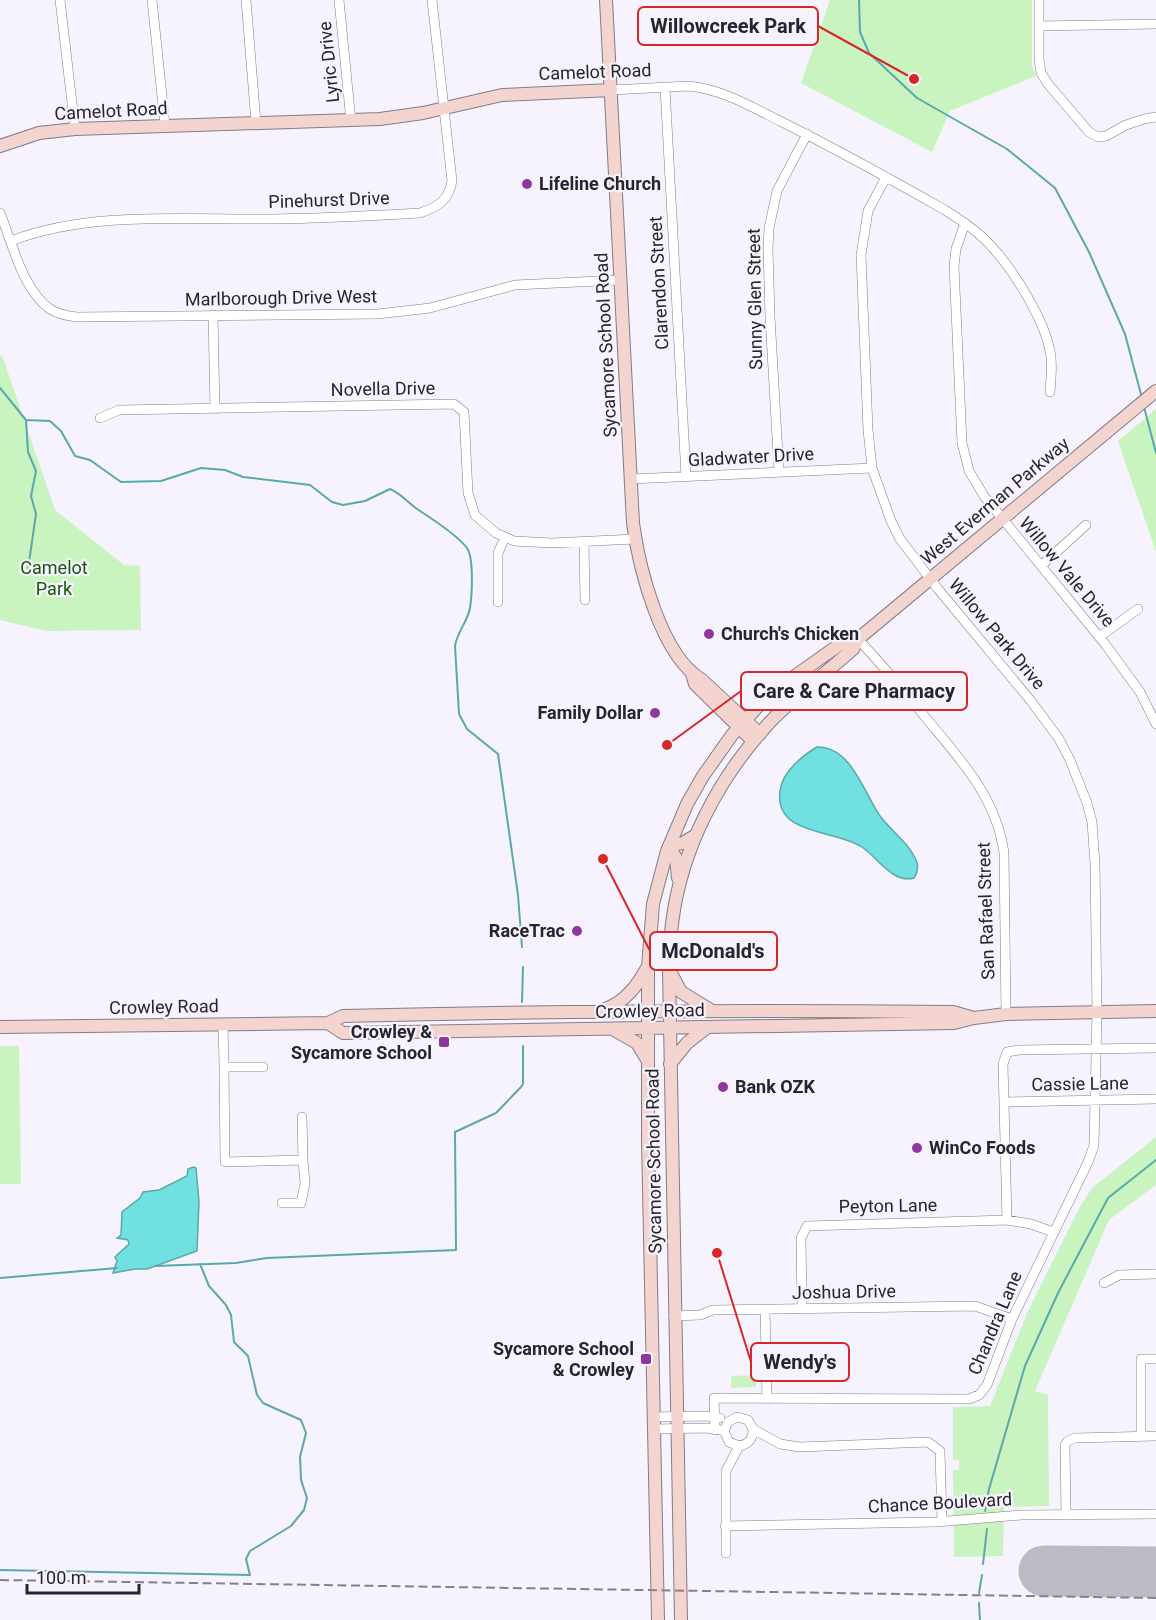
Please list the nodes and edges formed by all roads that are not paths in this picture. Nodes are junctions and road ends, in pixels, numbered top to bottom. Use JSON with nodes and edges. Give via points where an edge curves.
{"nodes":[{"id":1,"x":60,"y":0,"type":"edge"},
{"id":2,"x":152,"y":0,"type":"edge"},
{"id":3,"x":246,"y":0,"type":"edge"},
{"id":4,"x":339,"y":0,"type":"edge"},
{"id":5,"x":432,"y":0,"type":"edge"},
{"id":6,"x":606,"y":0,"type":"edge"},
{"id":7,"x":1039,"y":0,"type":"edge"},
{"id":8,"x":1156,"y":24,"type":"edge"},
{"id":9,"x":1039,"y":26,"type":"junction"},
{"id":10,"x":665,"y":87,"type":"junction"},
{"id":11,"x":610,"y":90,"type":"junction"},
{"id":12,"x":444,"y":108,"type":"junction"},
{"id":13,"x":1156,"y":117,"type":"edge"},
{"id":14,"x":351,"y":121,"type":"junction"},
{"id":15,"x":256,"y":123,"type":"junction"},
{"id":16,"x":165,"y":125,"type":"junction"},
{"id":17,"x":75,"y":129,"type":"junction"},
{"id":18,"x":807,"y":134,"type":"junction"},
{"id":19,"x":0,"y":146,"type":"edge"},
{"id":20,"x":886,"y":177,"type":"junction"},
{"id":21,"x":0,"y":213,"type":"edge"},
{"id":22,"x":965,"y":224,"type":"junction"},
{"id":23,"x":11,"y":241,"type":"junction"},
{"id":24,"x":620,"y":280,"type":"junction"},
{"id":25,"x":213,"y":315,"type":"junction"},
{"id":26,"x":1156,"y":391,"type":"edge"},
{"id":27,"x":1050,"y":392,"type":"dead end"},
{"id":28,"x":215,"y":409,"type":"junction"},
{"id":29,"x":100,"y":418,"type":"dead end"},
{"id":30,"x":872,"y":468,"type":"junction"},
{"id":31,"x":779,"y":472,"type":"junction"},
{"id":32,"x":686,"y":476,"type":"junction"},
{"id":33,"x":630,"y":479,"type":"junction"},
{"id":34,"x":1002,"y":519,"type":"junction"},
{"id":35,"x":1086,"y":525,"type":"dead end"},
{"id":36,"x":505,"y":537,"type":"junction"},
{"id":37,"x":635,"y":539,"type":"junction"},
{"id":38,"x":584,"y":542,"type":"junction"},
{"id":39,"x":1041,"y":566,"type":"junction"},
{"id":40,"x":930,"y":579,"type":"junction"},
{"id":41,"x":585,"y":600,"type":"dead end"},
{"id":42,"x":498,"y":602,"type":"dead end"},
{"id":43,"x":1138,"y":609,"type":"dead end"},
{"id":44,"x":1099,"y":637,"type":"junction"},
{"id":45,"x":858,"y":639,"type":"junction"},
{"id":46,"x":1154,"y":712,"type":"edge"},
{"id":47,"x":742,"y":724,"type":"junction"},
{"id":48,"x":1156,"y":724,"type":"edge"},
{"id":49,"x":756,"y":737,"type":"junction"},
{"id":50,"x":697,"y":834,"type":"junction"},
{"id":51,"x":669,"y":846,"type":"junction"},
{"id":52,"x":678,"y":889,"type":"junction"},
{"id":53,"x":648,"y":967,"type":"junction"},
{"id":54,"x":669,"y":969,"type":"junction"},
{"id":55,"x":648,"y":1010,"type":"junction"},
{"id":56,"x":669,"y":1010,"type":"junction"},
{"id":57,"x":710,"y":1010,"type":"junction"},
{"id":58,"x":601,"y":1011,"type":"junction"},
{"id":59,"x":1156,"y":1011,"type":"edge"},
{"id":60,"x":931,"y":1012,"type":"junction"},
{"id":61,"x":1097,"y":1013,"type":"junction"},
{"id":62,"x":1006,"y":1014,"type":"junction"},
{"id":63,"x":974,"y":1018,"type":"junction"},
{"id":64,"x":328,"y":1023,"type":"junction"},
{"id":65,"x":223,"y":1024,"type":"junction"},
{"id":66,"x":852,"y":1026,"type":"junction"},
{"id":67,"x":0,"y":1027,"type":"edge"},
{"id":68,"x":648,"y":1029,"type":"junction"},
{"id":69,"x":669,"y":1029,"type":"junction"},
{"id":70,"x":706,"y":1029,"type":"junction"},
{"id":71,"x":615,"y":1030,"type":"junction"},
{"id":72,"x":1095,"y":1048,"type":"junction"},
{"id":73,"x":1156,"y":1048,"type":"edge"},
{"id":74,"x":648,"y":1061,"type":"junction"},
{"id":75,"x":670,"y":1064,"type":"junction"},
{"id":76,"x":224,"y":1067,"type":"junction"},
{"id":77,"x":263,"y":1067,"type":"dead end"},
{"id":78,"x":1156,"y":1100,"type":"edge"},
{"id":79,"x":1095,"y":1101,"type":"junction"},
{"id":80,"x":1005,"y":1102,"type":"junction"},
{"id":81,"x":302,"y":1117,"type":"dead end"},
{"id":82,"x":303,"y":1160,"type":"junction"},
{"id":83,"x":282,"y":1203,"type":"dead end"},
{"id":84,"x":672,"y":1203,"type":"junction"},
{"id":85,"x":650,"y":1204,"type":"junction"},
{"id":86,"x":1007,"y":1220,"type":"junction"},
{"id":87,"x":1053,"y":1232,"type":"junction"},
{"id":88,"x":1156,"y":1274,"type":"edge"},
{"id":89,"x":1104,"y":1282,"type":"dead end"},
{"id":90,"x":765,"y":1309,"type":"junction"},
{"id":91,"x":802,"y":1309,"type":"junction"},
{"id":92,"x":674,"y":1316,"type":"junction"},
{"id":93,"x":1012,"y":1319,"type":"junction"},
{"id":94,"x":1156,"y":1359,"type":"edge"},
{"id":95,"x":767,"y":1399,"type":"junction"},
{"id":96,"x":715,"y":1418,"type":"junction"},
{"id":97,"x":732,"y":1419,"type":"junction"},
{"id":98,"x":654,"y":1423,"type":"junction"},
{"id":99,"x":677,"y":1423,"type":"junction"},
{"id":100,"x":753,"y":1429,"type":"junction"},
{"id":101,"x":720,"y":1430,"type":"junction"},
{"id":102,"x":1141,"y":1436,"type":"junction"},
{"id":103,"x":1156,"y":1436,"type":"edge"},
{"id":104,"x":739,"y":1446,"type":"junction"},
{"id":105,"x":1156,"y":1514,"type":"edge"},
{"id":106,"x":1066,"y":1515,"type":"junction"},
{"id":107,"x":942,"y":1522,"type":"junction"},
{"id":108,"x":725,"y":1526,"type":"junction"},
{"id":109,"x":726,"y":1552,"type":"dead end"},
{"id":110,"x":658,"y":1620,"type":"edge"},
{"id":111,"x":681,"y":1620,"type":"edge"}],
"edges":[{"from":1,"to":17,"type":"street"},
{"from":2,"to":16,"type":"street"},
{"from":3,"to":15,"type":"street"},
{"from":4,"to":14,"type":"street","name":"Lyric Drive"},
{"from":5,"to":12,"type":"street","name":"Pinehurst Drive"},
{"from":6,"to":11,"type":"main road","name":"Sycamore School Road"},
{"from":7,"to":9,"type":"street"},
{"from":8,"to":9,"type":"street"},
{"from":9,"to":13,"type":"street","via":[[1041,73],[1089,132],[1106,136],[1126,125]]},
{"from":10,"to":11,"type":"street","name":"Camelot Road"},
{"from":10,"to":18,"type":"street","name":"Camelot Road","via":[[700,87],[731,97]]},
{"from":10,"to":32,"type":"street","name":"Clarendon Street"},
{"from":11,"to":12,"type":"main road","name":"Camelot Road","via":[[520,93]]},
{"from":11,"to":24,"type":"main road","name":"Sycamore School Road"},
{"from":12,"to":14,"type":"main road","name":"Camelot Road"},
{"from":12,"to":23,"type":"street","name":"Pinehurst Drive","via":[[450,191],[433,209],[420,213],[319,219],[78,223]]},
{"from":14,"to":15,"type":"main road","name":"Camelot Road"},
{"from":15,"to":16,"type":"main road","name":"Camelot Road"},
{"from":16,"to":17,"type":"main road","name":"Camelot Road"},
{"from":17,"to":19,"type":"main road","name":"Camelot Road","via":[[39,133]]},
{"from":18,"to":20,"type":"street","name":"Camelot Road"},
{"from":18,"to":31,"type":"street","name":"Sunny Glen Street","via":[[777,191],[769,228]]},
{"from":20,"to":22,"type":"street","name":"Camelot Road"},
{"from":20,"to":30,"type":"street","name":"Willow Park Drive","via":[[868,211],[861,255]]},
{"from":21,"to":23,"type":"street","name":"Marlborough Drive West"},
{"from":22,"to":27,"type":"street","name":"Camelot Road","via":[[1004,261],[1037,315],[1050,348]]},
{"from":22,"to":34,"type":"street","name":"Willow Vale Drive","via":[[954,266],[962,443],[969,471]]},
{"from":23,"to":25,"type":"street","name":"Marlborough Drive West","via":[[28,283],[42,303],[57,313],[77,317]]},
{"from":24,"to":25,"type":"street","name":"Marlborough Drive West","via":[[515,285],[430,308],[378,314]]},
{"from":24,"to":33,"type":"main road","name":"Sycamore School Road"},
{"from":25,"to":28,"type":"street"},
{"from":26,"to":34,"type":"main road","name":"West Everman Parkway"},
{"from":28,"to":29,"type":"street","name":"Novella Drive","via":[[119,410]]},
{"from":28,"to":36,"type":"street","name":"Novella Drive","via":[[454,405],[464,412],[468,493],[475,515]]},
{"from":30,"to":31,"type":"street","name":"Gladwater Drive"},
{"from":30,"to":40,"type":"street","name":"Willow Park Drive","via":[[891,522]]},
{"from":31,"to":32,"type":"street","name":"Gladwater Drive"},
{"from":32,"to":33,"type":"street","name":"Gladwater Drive"},
{"from":33,"to":37,"type":"main road","name":"Sycamore School Road"},
{"from":34,"to":39,"type":"street","name":"Willow Vale Drive"},
{"from":34,"to":40,"type":"main road","name":"West Everman Parkway"},
{"from":35,"to":39,"type":"street"},
{"from":36,"to":38,"type":"street","name":"Novella Drive","via":[[514,542]]},
{"from":36,"to":42,"type":"street","via":[[498,553]]},
{"from":37,"to":38,"type":"street","name":"Novella Drive"},
{"from":37,"to":47,"type":"main road","name":"Sycamore School Road","via":[[646,585],[672,647],[692,674]]},
{"from":38,"to":41,"type":"street"},
{"from":39,"to":44,"type":"street","name":"Willow Vale Drive"},
{"from":40,"to":45,"type":"main road","name":"West Everman Parkway"},
{"from":40,"to":61,"type":"street","name":"Willow Park Drive","via":[[1031,701],[1059,739],[1078,778],[1092,822]]},
{"from":43,"to":44,"type":"street"},
{"from":44,"to":46,"type":"street","name":"Willow Vale Drive"},
{"from":45,"to":47,"type":"main road","name":"West Everman Parkway","via":[[846,640],[781,686]]},
{"from":45,"to":49,"type":"main road","name":"West Everman Parkway","via":[[853,650]]},
{"from":45,"to":62,"type":"street","name":"San Rafael Street","via":[[964,764],[993,812],[1002,838],[1004,862]]},
{"from":46,"to":48,"type":"street","name":"Willow Vale Drive"},
{"from":47,"to":49,"type":"main road","name":"Sycamore School Road"},
{"from":47,"to":51,"type":"main road","name":"Sycamore School Road","via":[[703,776]]},
{"from":49,"to":50,"type":"main road","name":"Sycamore School Road","via":[[721,786]]},
{"from":50,"to":51,"type":"main road"},
{"from":50,"to":52,"type":"main road","name":"Sycamore School Road"},
{"from":51,"to":52,"type":"main road","via":[[676,858]]},
{"from":51,"to":53,"type":"main road","name":"Sycamore School Road","via":[[653,904]]},
{"from":52,"to":54,"type":"main road","name":"Sycamore School Road"},
{"from":53,"to":55,"type":"main road","name":"Sycamore School Road"},
{"from":53,"to":58,"type":"main road","via":[[626,998]]},
{"from":54,"to":56,"type":"main road","name":"Sycamore School Road"},
{"from":54,"to":57,"type":"main road","via":[[681,992]]},
{"from":55,"to":56,"type":"main road","name":"Crowley Road"},
{"from":55,"to":58,"type":"main road","name":"Crowley Road"},
{"from":55,"to":68,"type":"main road","name":"Sycamore School Road"},
{"from":56,"to":57,"type":"main road","name":"Crowley Road"},
{"from":56,"to":69,"type":"main road","name":"Sycamore School Road"},
{"from":57,"to":60,"type":"main road","name":"Crowley Road"},
{"from":58,"to":64,"type":"main road","name":"Crowley Road","via":[[343,1016]]},
{"from":59,"to":61,"type":"main road","name":"Crowley Road"},
{"from":60,"to":63,"type":"main road","name":"Crowley Road","via":[[953,1012]]},
{"from":60,"to":66,"type":"main road","via":[[915,1018],[864,1019]]},
{"from":61,"to":62,"type":"main road","name":"Crowley Road"},
{"from":61,"to":72,"type":"street","name":"Chandra Lane"},
{"from":62,"to":63,"type":"main road","name":"Crowley Road"},
{"from":63,"to":66,"type":"main road","name":"Crowley Road","via":[[954,1023]]},
{"from":64,"to":65,"type":"main road","name":"Crowley Road"},
{"from":64,"to":71,"type":"main road","name":"Crowley Road","via":[[343,1033]]},
{"from":65,"to":67,"type":"main road","name":"Crowley Road"},
{"from":65,"to":76,"type":"street"},
{"from":66,"to":70,"type":"main road","name":"Crowley Road"},
{"from":68,"to":69,"type":"main road","name":"Crowley Road"},
{"from":68,"to":71,"type":"main road","name":"Crowley Road"},
{"from":68,"to":74,"type":"main road","name":"Sycamore School Road"},
{"from":69,"to":70,"type":"main road","name":"Crowley Road"},
{"from":69,"to":75,"type":"main road","name":"Sycamore School Road"},
{"from":70,"to":75,"type":"main road","via":[[687,1043]]},
{"from":71,"to":74,"type":"main road","via":[[638,1044]]},
{"from":72,"to":73,"type":"street","name":"Cassie Lane"},
{"from":72,"to":79,"type":"street","name":"Chandra Lane"},
{"from":72,"to":80,"type":"street","name":"Cassie Lane","via":[[1007,1052]]},
{"from":74,"to":85,"type":"main road","name":"Sycamore School Road"},
{"from":75,"to":84,"type":"main road","name":"Sycamore School Road"},
{"from":76,"to":77,"type":"street"},
{"from":76,"to":82,"type":"street","via":[[225,1162]]},
{"from":78,"to":79,"type":"street","name":"Cassie Lane"},
{"from":79,"to":80,"type":"street","name":"Cassie Lane"},
{"from":79,"to":87,"type":"street","name":"Chandra Lane","via":[[1094,1145]]},
{"from":80,"to":86,"type":"street"},
{"from":81,"to":82,"type":"street"},
{"from":82,"to":83,"type":"street","via":[[302,1203]]},
{"from":84,"to":85,"type":"main road"},
{"from":84,"to":92,"type":"main road","name":"Sycamore School Road"},
{"from":85,"to":98,"type":"main road","name":"Sycamore School Road"},
{"from":86,"to":87,"type":"street","name":"Peyton Lane"},
{"from":86,"to":91,"type":"street","name":"Peyton Lane","via":[[807,1226],[801,1238]]},
{"from":87,"to":93,"type":"street","name":"Chandra Lane"},
{"from":88,"to":89,"type":"street","via":[[1119,1275]]},
{"from":90,"to":91,"type":"street","name":"Joshua Drive"},
{"from":90,"to":92,"type":"street","name":"Joshua Drive"},
{"from":90,"to":95,"type":"street"},
{"from":91,"to":93,"type":"street","name":"Joshua Drive","via":[[975,1306]]},
{"from":92,"to":99,"type":"main road","name":"Sycamore School Road"},
{"from":93,"to":95,"type":"street","name":"Chandra Lane","via":[[987,1385],[969,1399]]},
{"from":94,"to":102,"type":"street","via":[[1141,1359]]},
{"from":95,"to":96,"type":"street","name":"Chandra Lane","via":[[714,1398]]},
{"from":96,"to":97,"type":"street"},
{"from":96,"to":99,"type":"street"},
{"from":96,"to":101,"type":"street","name":"Chandra Lane"},
{"from":97,"to":100,"type":"street","via":[[742,1417]]},
{"from":97,"to":101,"type":"street"},
{"from":98,"to":99,"type":"street"},
{"from":98,"to":110,"type":"main road","name":"Sycamore School Road"},
{"from":99,"to":101,"type":"street"},
{"from":99,"to":111,"type":"main road","name":"Sycamore School Road"},
{"from":100,"to":104,"type":"street","via":[[748,1443]]},
{"from":100,"to":107,"type":"street","via":[[780,1444],[800,1447],[928,1442],[940,1451]]},
{"from":101,"to":104,"type":"street","via":[[729,1442]]},
{"from":102,"to":103,"type":"street"},
{"from":102,"to":106,"type":"street","via":[[1068,1441]]},
{"from":104,"to":108,"type":"street","via":[[726,1471]]},
{"from":105,"to":106,"type":"street","name":"Chance Boulevard"},
{"from":106,"to":107,"type":"street","name":"Chance Boulevard"},
{"from":107,"to":108,"type":"street","name":"Chance Boulevard"},
{"from":108,"to":109,"type":"street"}]}
